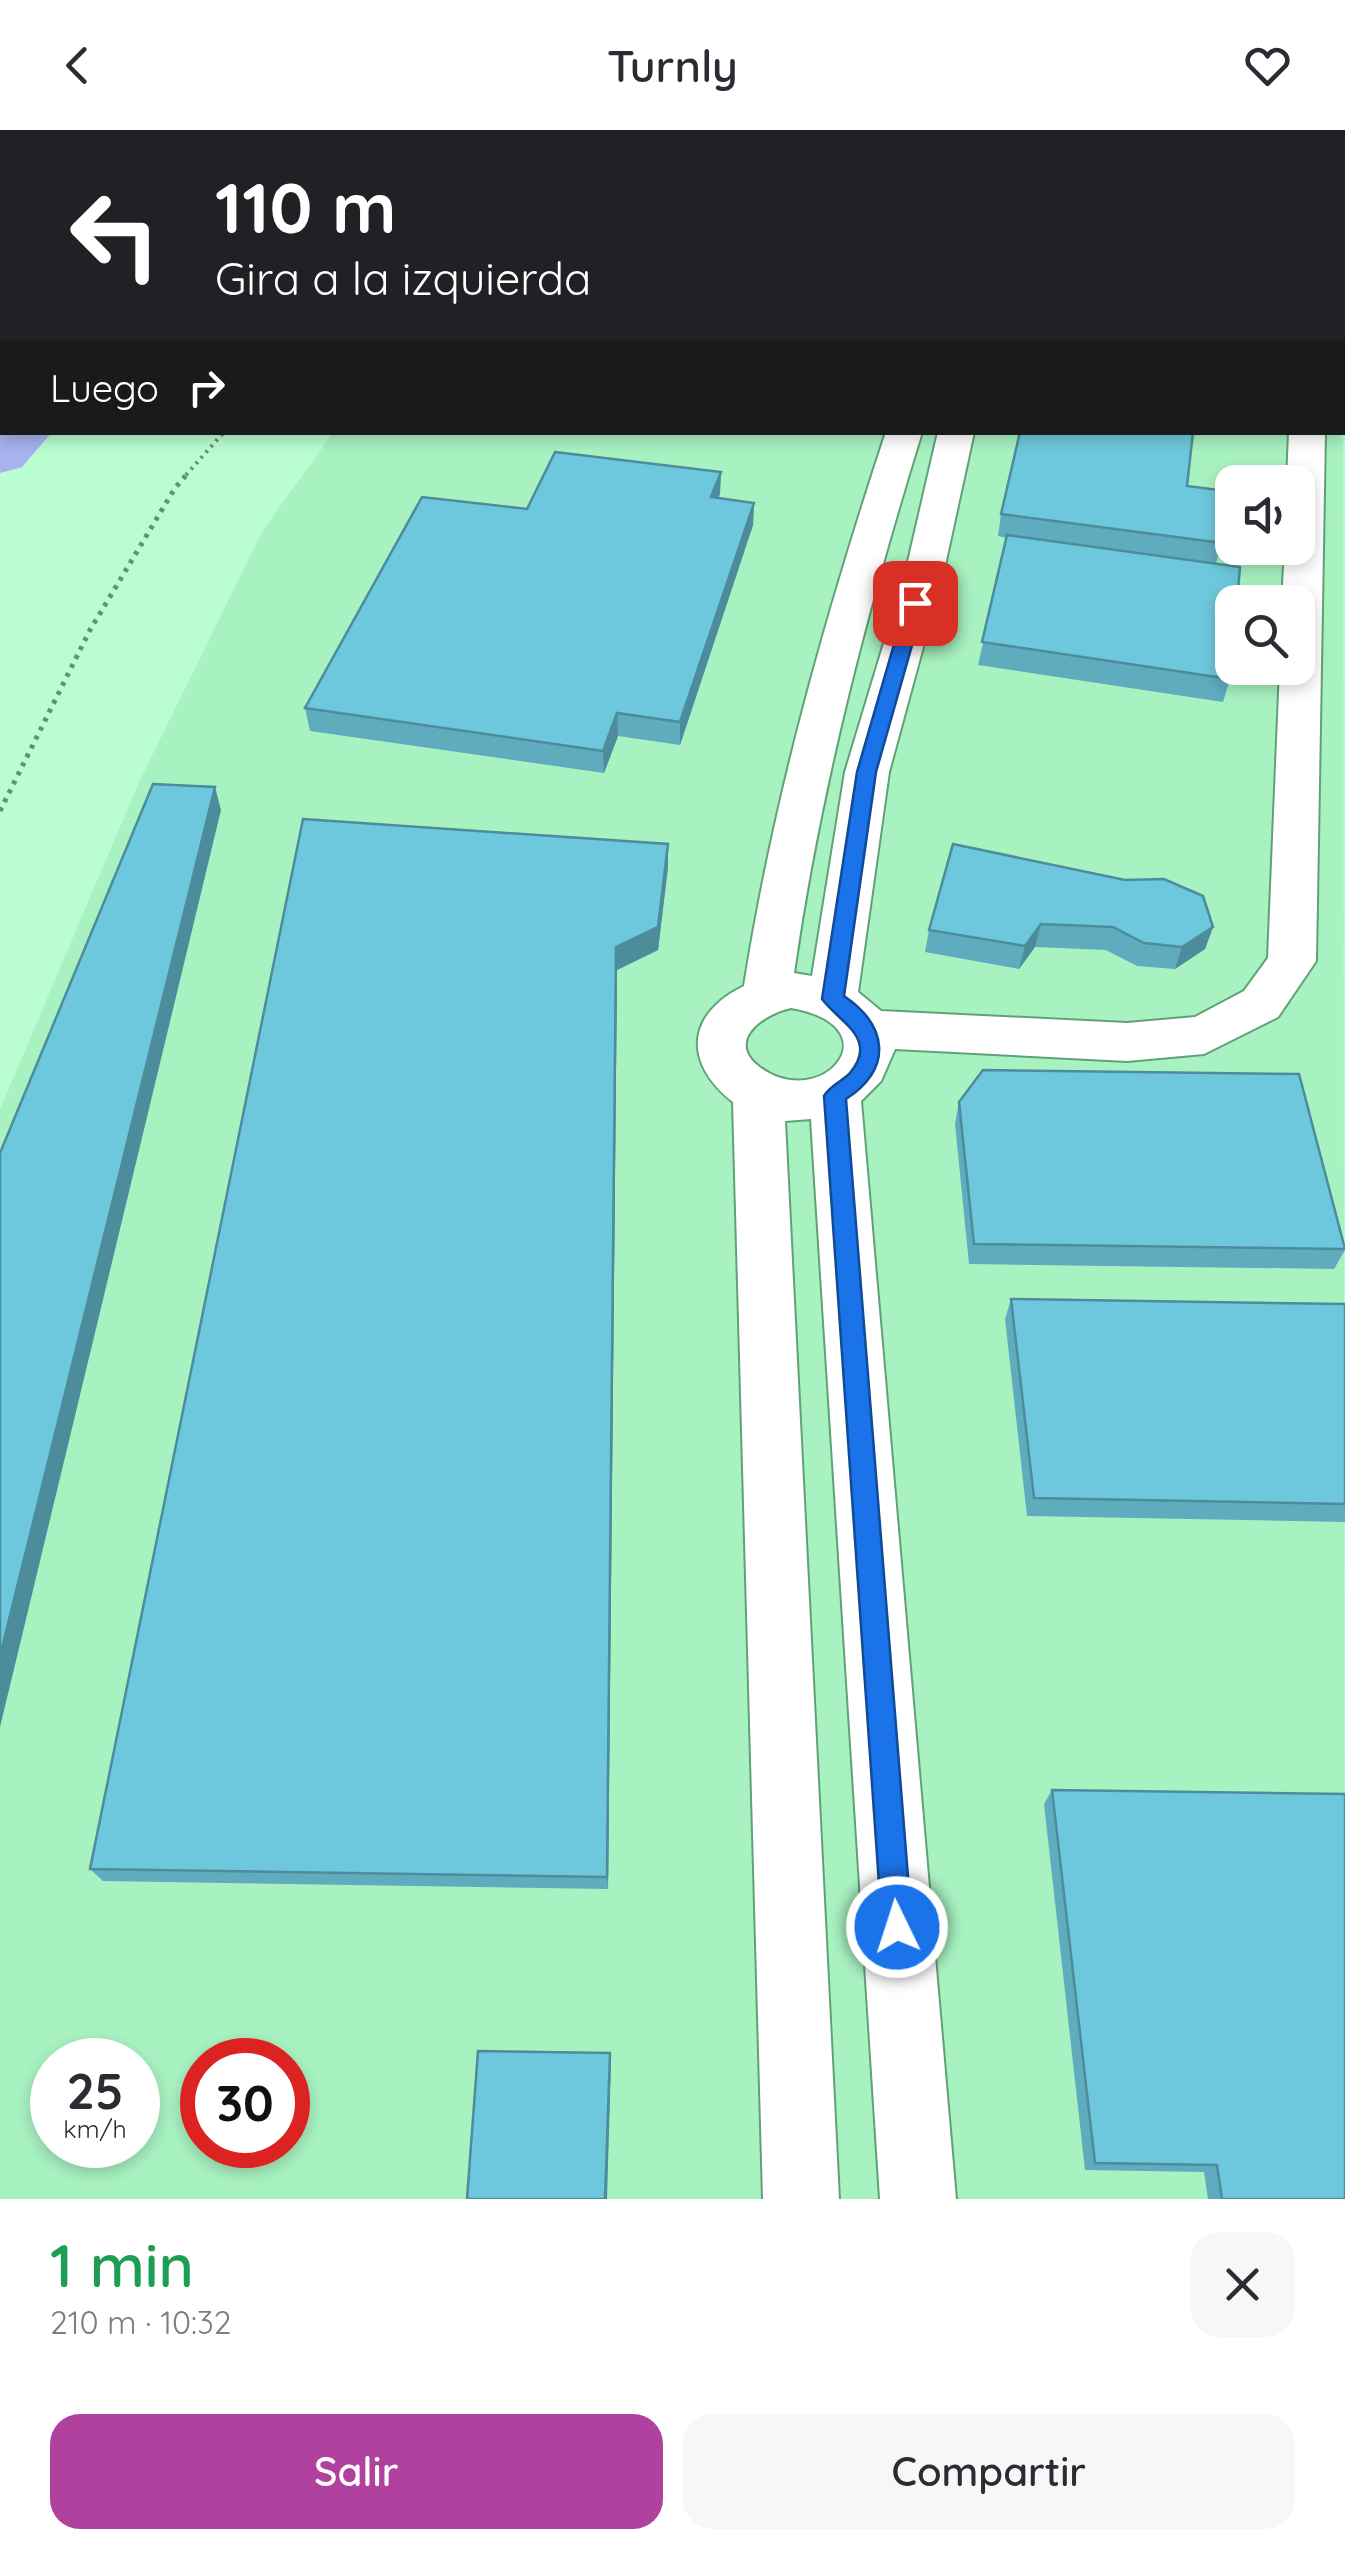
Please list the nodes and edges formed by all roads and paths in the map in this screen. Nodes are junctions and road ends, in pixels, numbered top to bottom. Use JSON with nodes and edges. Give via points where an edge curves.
{"nodes":[{"id":1,"x":221,"y":435,"type":"edge"},
{"id":2,"x":903,"y":435,"type":"edge"},
{"id":3,"x":955,"y":435,"type":"edge"},
{"id":4,"x":1307,"y":435,"type":"edge"},
{"id":5,"x":0,"y":811,"type":"edge"},
{"id":6,"x":766,"y":994,"type":"junction"},
{"id":7,"x":849,"y":1014,"type":"junction"},
{"id":8,"x":758,"y":1094,"type":"junction"},
{"id":9,"x":835,"y":1096,"type":"junction"},
{"id":10,"x":801,"y":2199,"type":"edge"},
{"id":11,"x":918,"y":2199,"type":"edge"}],
"edges":[{"from":1,"to":5,"type":"path","via":[[176,488],[90,630]]},
{"from":2,"to":6,"type":"street","via":[[803,797]]},
{"from":3,"to":7,"type":"street","via":[[867,772]]},
{"from":4,"to":7,"type":"street","via":[[1292,961],[1260,1004],[1204,1035],[1127,1042]]},
{"from":6,"to":7,"type":"street","via":[[792,990]]},
{"from":6,"to":8,"type":"street","via":[[730,1018],[721,1039],[735,1077]]},
{"from":7,"to":9,"type":"street","via":[[870,1046],[866,1066]]},
{"from":8,"to":9,"type":"street","via":[[783,1101]]},
{"from":8,"to":10,"type":"street"},
{"from":9,"to":11,"type":"street"}]}
